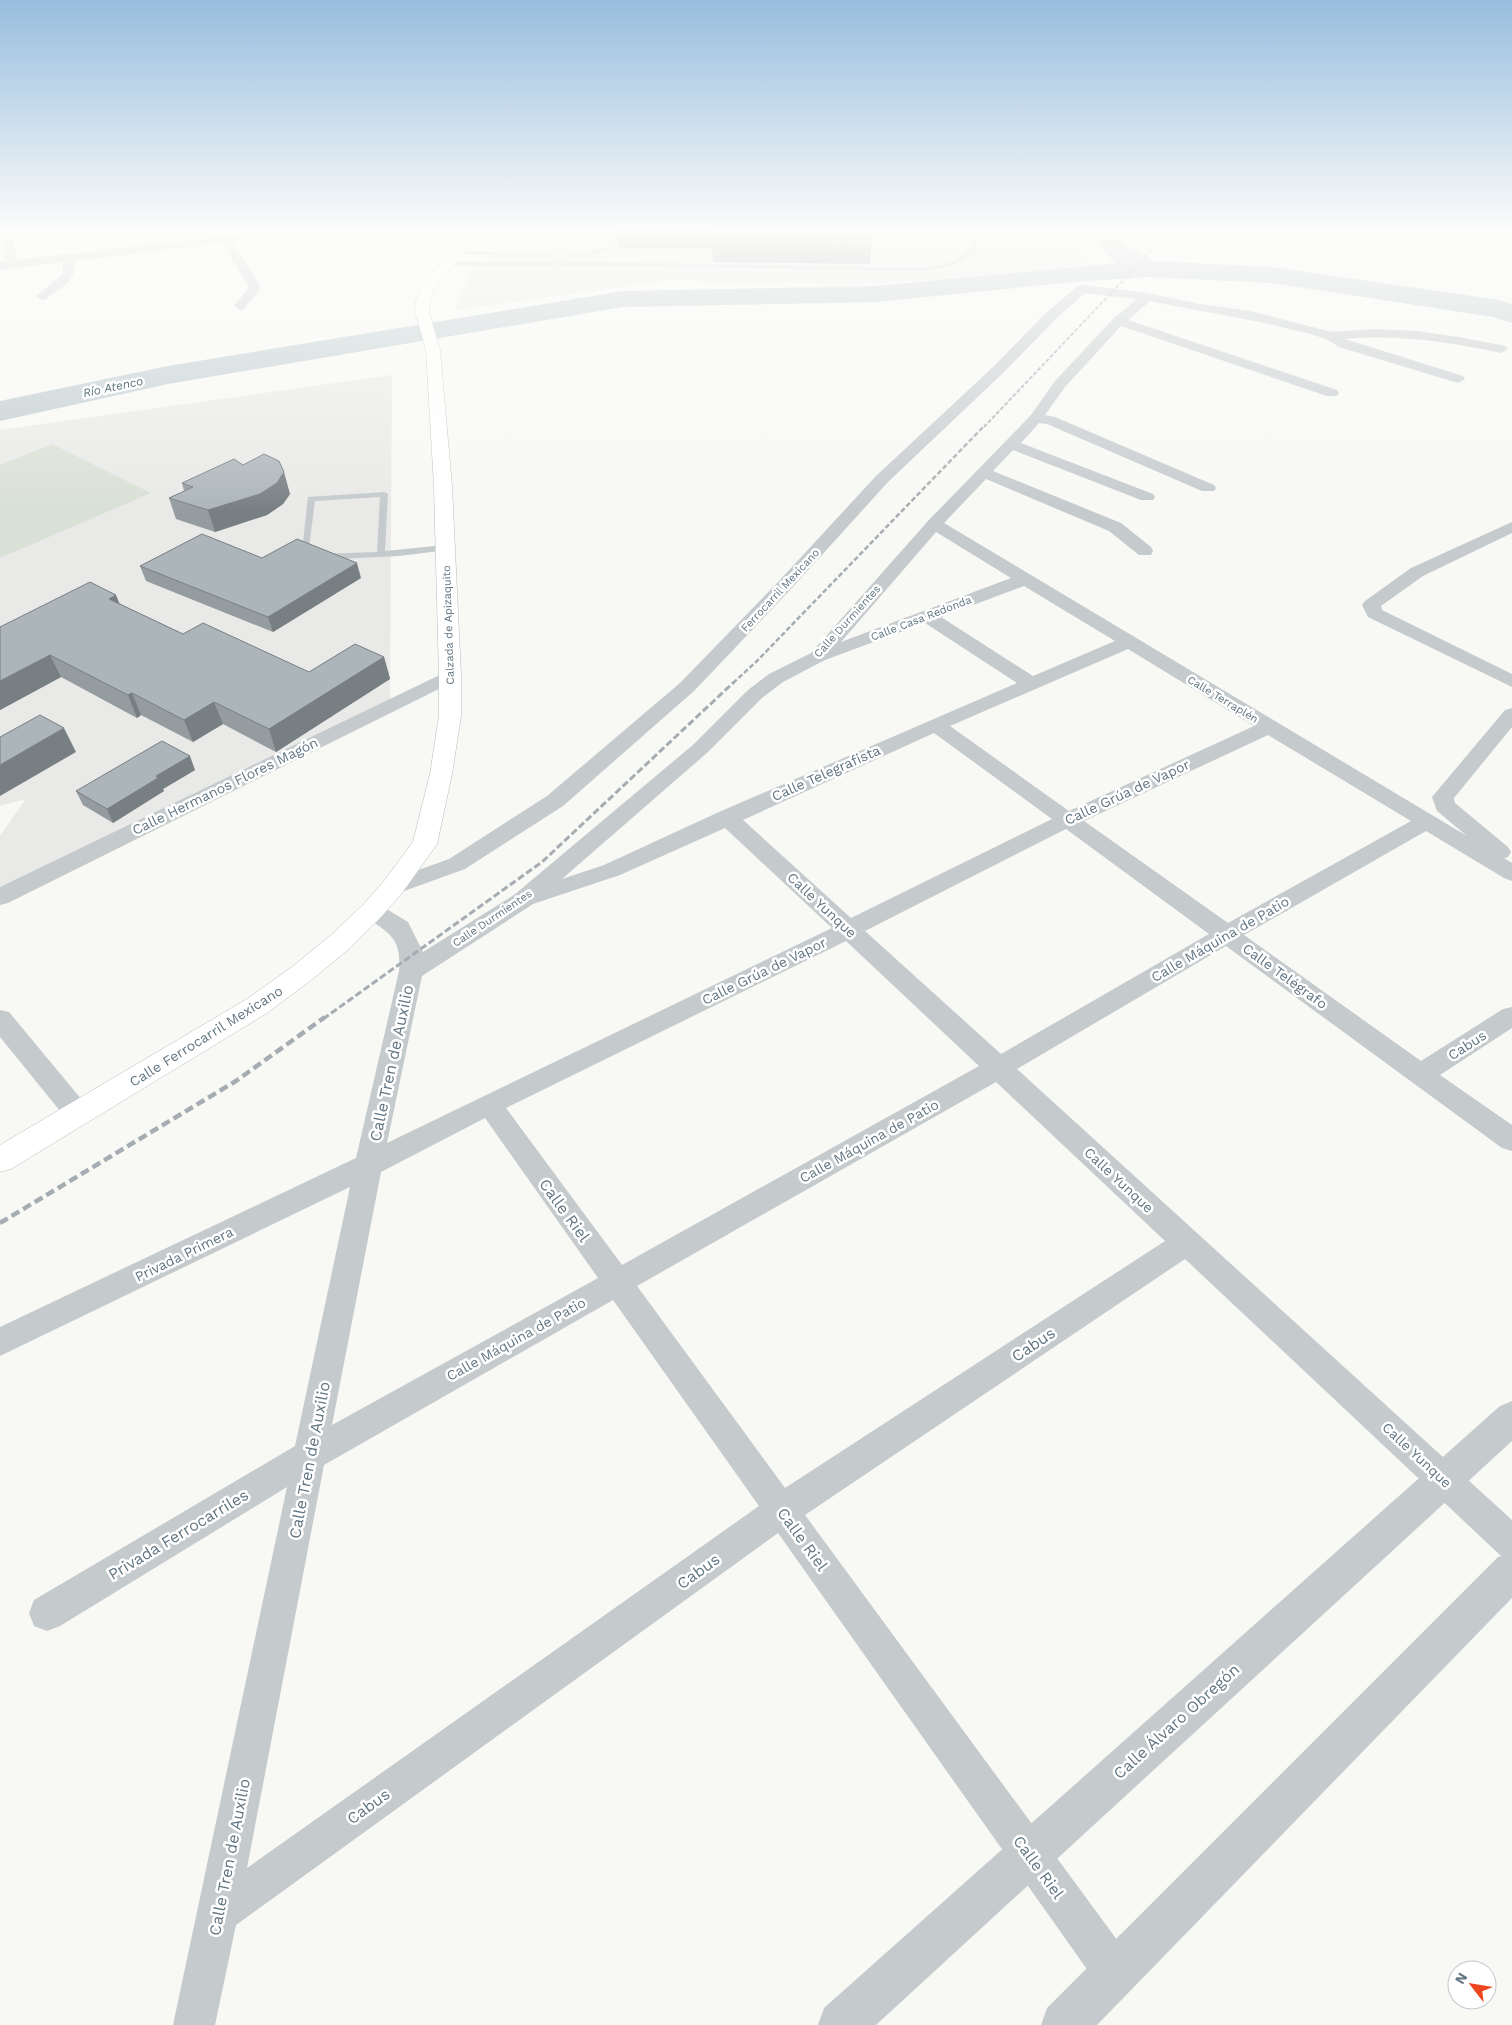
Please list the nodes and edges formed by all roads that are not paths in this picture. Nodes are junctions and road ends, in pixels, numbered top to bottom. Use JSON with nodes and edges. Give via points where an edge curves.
{"nodes":[{"id":1,"x":425,"y":324,"type":"edge"},
{"id":2,"x":1045,"y":324,"type":"edge"},
{"id":3,"x":1117,"y":324,"type":"edge"},
{"id":4,"x":1126,"y":324,"type":"edge"},
{"id":5,"x":1284,"y":324,"type":"edge"},
{"id":6,"x":1332,"y":336,"type":"junction"},
{"id":7,"x":1467,"y":341,"type":"junction"},
{"id":8,"x":1501,"y":349,"type":"dead end"},
{"id":9,"x":1428,"y":369,"type":"junction"},
{"id":10,"x":1458,"y":379,"type":"dead end"},
{"id":11,"x":1332,"y":393,"type":"dead end"},
{"id":12,"x":1036,"y":418,"type":"junction"},
{"id":13,"x":1011,"y":444,"type":"junction"},
{"id":14,"x":984,"y":473,"type":"junction"},
{"id":15,"x":1208,"y":488,"type":"dead end"},
{"id":16,"x":1147,"y":497,"type":"dead end"},
{"id":17,"x":934,"y":524,"type":"junction"},
{"id":18,"x":1512,"y":527,"type":"edge"},
{"id":19,"x":446,"y":548,"type":"junction"},
{"id":20,"x":1145,"y":551,"type":"dead end"},
{"id":21,"x":382,"y":554,"type":"junction"},
{"id":22,"x":1025,"y":579,"type":"junction"},
{"id":23,"x":927,"y":616,"type":"junction"},
{"id":24,"x":1129,"y":642,"type":"junction"},
{"id":25,"x":818,"y":657,"type":"junction"},
{"id":26,"x":450,"y":676,"type":"junction"},
{"id":27,"x":1512,"y":681,"type":"edge"},
{"id":28,"x":1032,"y":684,"type":"junction"},
{"id":29,"x":1512,"y":714,"type":"edge"},
{"id":30,"x":936,"y":725,"type":"junction"},
{"id":31,"x":1269,"y":726,"type":"junction"},
{"id":32,"x":727,"y":817,"type":"junction"},
{"id":33,"x":1068,"y":820,"type":"junction"},
{"id":34,"x":1426,"y":822,"type":"junction"},
{"id":35,"x":1512,"y":861,"type":"edge"},
{"id":36,"x":1512,"y":873,"type":"edge"},
{"id":37,"x":393,"y":887,"type":"junction"},
{"id":38,"x":0,"y":897,"type":"edge"},
{"id":39,"x":522,"y":901,"type":"junction"},
{"id":40,"x":372,"y":911,"type":"junction"},
{"id":41,"x":848,"y":930,"type":"junction"},
{"id":42,"x":1227,"y":934,"type":"junction"},
{"id":43,"x":411,"y":971,"type":"junction"},
{"id":44,"x":1512,"y":1016,"type":"edge"},
{"id":45,"x":0,"y":1019,"type":"edge"},
{"id":46,"x":998,"y":1068,"type":"junction"},
{"id":47,"x":1421,"y":1074,"type":"junction"},
{"id":48,"x":488,"y":1104,"type":"junction"},
{"id":49,"x":78,"y":1114,"type":"junction"},
{"id":50,"x":1512,"y":1140,"type":"edge"},
{"id":51,"x":0,"y":1160,"type":"edge"},
{"id":52,"x":368,"y":1166,"type":"junction"},
{"id":53,"x":1187,"y":1242,"type":"junction"},
{"id":54,"x":617,"y":1282,"type":"junction"},
{"id":55,"x":0,"y":1342,"type":"edge"},
{"id":56,"x":1512,"y":1418,"type":"edge"},
{"id":57,"x":310,"y":1455,"type":"junction"},
{"id":58,"x":1444,"y":1480,"type":"junction"},
{"id":59,"x":782,"y":1510,"type":"junction"},
{"id":60,"x":1512,"y":1543,"type":"edge"},
{"id":61,"x":1512,"y":1570,"type":"edge"},
{"id":62,"x":47,"y":1613,"type":"dead end"},
{"id":63,"x":1029,"y":1853,"type":"junction"},
{"id":64,"x":218,"y":1913,"type":"junction"},
{"id":65,"x":1116,"y":1974,"type":"junction"},
{"id":66,"x":194,"y":2025,"type":"edge"},
{"id":67,"x":841,"y":2025,"type":"edge"},
{"id":68,"x":1064,"y":2025,"type":"edge"}],
"edges":[{"from":1,"to":19,"type":"main road","name":"Calzada de Apizaquito","via":[[432,350]]},
{"from":2,"to":37,"type":"street","name":"Ferrocarril Mexicano","via":[[882,479],[785,586],[680,693],[556,801],[457,864]]},
{"from":3,"to":12,"type":"street","name":"Calle Durmientes","via":[[1060,384]]},
{"from":4,"to":11,"type":"street"},
{"from":5,"to":6,"type":"street","name":"Ferrocarril Mexicano"},
{"from":6,"to":7,"type":"street","via":[[1379,332]]},
{"from":6,"to":9,"type":"street","via":[[1344,344]]},
{"from":7,"to":8,"type":"street"},
{"from":7,"to":9,"type":"street"},
{"from":9,"to":10,"type":"street"},
{"from":12,"to":13,"type":"street","name":"Calle Durmientes"},
{"from":12,"to":15,"type":"street","via":[[1050,420]]},
{"from":13,"to":14,"type":"street","name":"Calle Durmientes"},
{"from":13,"to":16,"type":"street"},
{"from":14,"to":17,"type":"street","name":"Calle Durmientes"},
{"from":14,"to":20,"type":"street","via":[[1115,527]]},
{"from":17,"to":22,"type":"street","name":"Calle Terraplén"},
{"from":17,"to":25,"type":"street","name":"Calle Durmientes"},
{"from":18,"to":27,"type":"street","via":[[1417,572],[1371,605],[1374,613]]},
{"from":19,"to":21,"type":"lane"},
{"from":19,"to":26,"type":"main road","name":"Calzada de Apizaquito"},
{"from":21,"to":21,"type":"lane","via":[[318,557],[309,553],[305,549],[310,499],[384,494]]},
{"from":22,"to":23,"type":"street","name":"Calle Casa Redonda"},
{"from":22,"to":24,"type":"street","name":"Calle Terraplén"},
{"from":23,"to":25,"type":"street","name":"Calle Casa Redonda"},
{"from":23,"to":28,"type":"street"},
{"from":24,"to":28,"type":"street","name":"Calle Telegrafista"},
{"from":24,"to":31,"type":"street","name":"Calle Terraplén"},
{"from":25,"to":39,"type":"street","name":"Calle Durmientes","via":[[776,678],[755,694],[701,748]]},
{"from":26,"to":37,"type":"main road","name":"Calzada de Apizaquito","via":[[450,716],[431,823],[424,844]]},
{"from":26,"to":38,"type":"street","name":"Calle Hermanos Flores Magón"},
{"from":28,"to":30,"type":"street","name":"Calle Telegrafista"},
{"from":29,"to":35,"type":"street","via":[[1443,797],[1444,806]]},
{"from":30,"to":32,"type":"street","name":"Calle Telegrafista"},
{"from":30,"to":33,"type":"street","name":"Calle Telégrafo"},
{"from":31,"to":33,"type":"street","name":"Calle Grúa de Vapor"},
{"from":31,"to":34,"type":"street","name":"Calle Terraplén"},
{"from":32,"to":39,"type":"street","name":"Calle Telegrafista","via":[[612,870]]},
{"from":32,"to":41,"type":"street","name":"Calle Yunque"},
{"from":33,"to":41,"type":"street","name":"Calle Grúa de Vapor"},
{"from":33,"to":42,"type":"street","name":"Calle Telégrafo"},
{"from":34,"to":36,"type":"street","name":"Calle Terraplén"},
{"from":34,"to":42,"type":"street","name":"Calle Máquina de Patio"},
{"from":37,"to":40,"type":"main road","name":"Calle Ferrocarril Mexicano"},
{"from":39,"to":43,"type":"street","name":"Calle Durmientes"},
{"from":40,"to":43,"type":"street","name":"Calle Tren de Auxilio","via":[[400,928],[412,955]]},
{"from":40,"to":49,"type":"main road","name":"Calle Ferrocarril Mexicano","via":[[340,942],[257,1006]]},
{"from":41,"to":46,"type":"street","name":"Calle Yunque"},
{"from":41,"to":48,"type":"street","name":"Calle Grúa de Vapor"},
{"from":42,"to":46,"type":"street","name":"Calle Máquina de Patio"},
{"from":42,"to":47,"type":"street","name":"Calle Telégrafo"},
{"from":43,"to":52,"type":"street","name":"Calle Tren de Auxilio"},
{"from":44,"to":47,"type":"street","name":"Cabus"},
{"from":45,"to":49,"type":"street"},
{"from":46,"to":53,"type":"street","name":"Calle Yunque"},
{"from":46,"to":54,"type":"street","name":"Calle Máquina de Patio"},
{"from":47,"to":50,"type":"street","name":"Calle Telégrafo"},
{"from":48,"to":52,"type":"street","name":"Calle Grúa de Vapor"},
{"from":48,"to":54,"type":"street","name":"Calle Riel"},
{"from":49,"to":51,"type":"main road","name":"Calle Ferrocarril Mexicano"},
{"from":52,"to":55,"type":"street","name":"Privada Primera"},
{"from":52,"to":57,"type":"street","name":"Calle Tren de Auxilio"},
{"from":53,"to":58,"type":"street","name":"Calle Yunque"},
{"from":53,"to":59,"type":"street","name":"Cabus"},
{"from":54,"to":57,"type":"street","name":"Calle Máquina de Patio"},
{"from":54,"to":59,"type":"street","name":"Calle Riel"},
{"from":56,"to":58,"type":"street","name":"Calle Álvaro Obregón"},
{"from":57,"to":62,"type":"street","name":"Privada Ferrocarriles"},
{"from":57,"to":64,"type":"street","name":"Calle Tren de Auxilio"},
{"from":58,"to":60,"type":"street","name":"Calle Yunque"},
{"from":58,"to":63,"type":"street","name":"Calle Álvaro Obregón"},
{"from":59,"to":63,"type":"street","name":"Calle Riel"},
{"from":59,"to":64,"type":"street","name":"Cabus"},
{"from":61,"to":65,"type":"street"},
{"from":63,"to":65,"type":"street","name":"Calle Riel"},
{"from":63,"to":67,"type":"street","name":"Calle Álvaro Obregón"},
{"from":64,"to":66,"type":"street","name":"Calle Tren de Auxilio"},
{"from":65,"to":68,"type":"street"}]}
